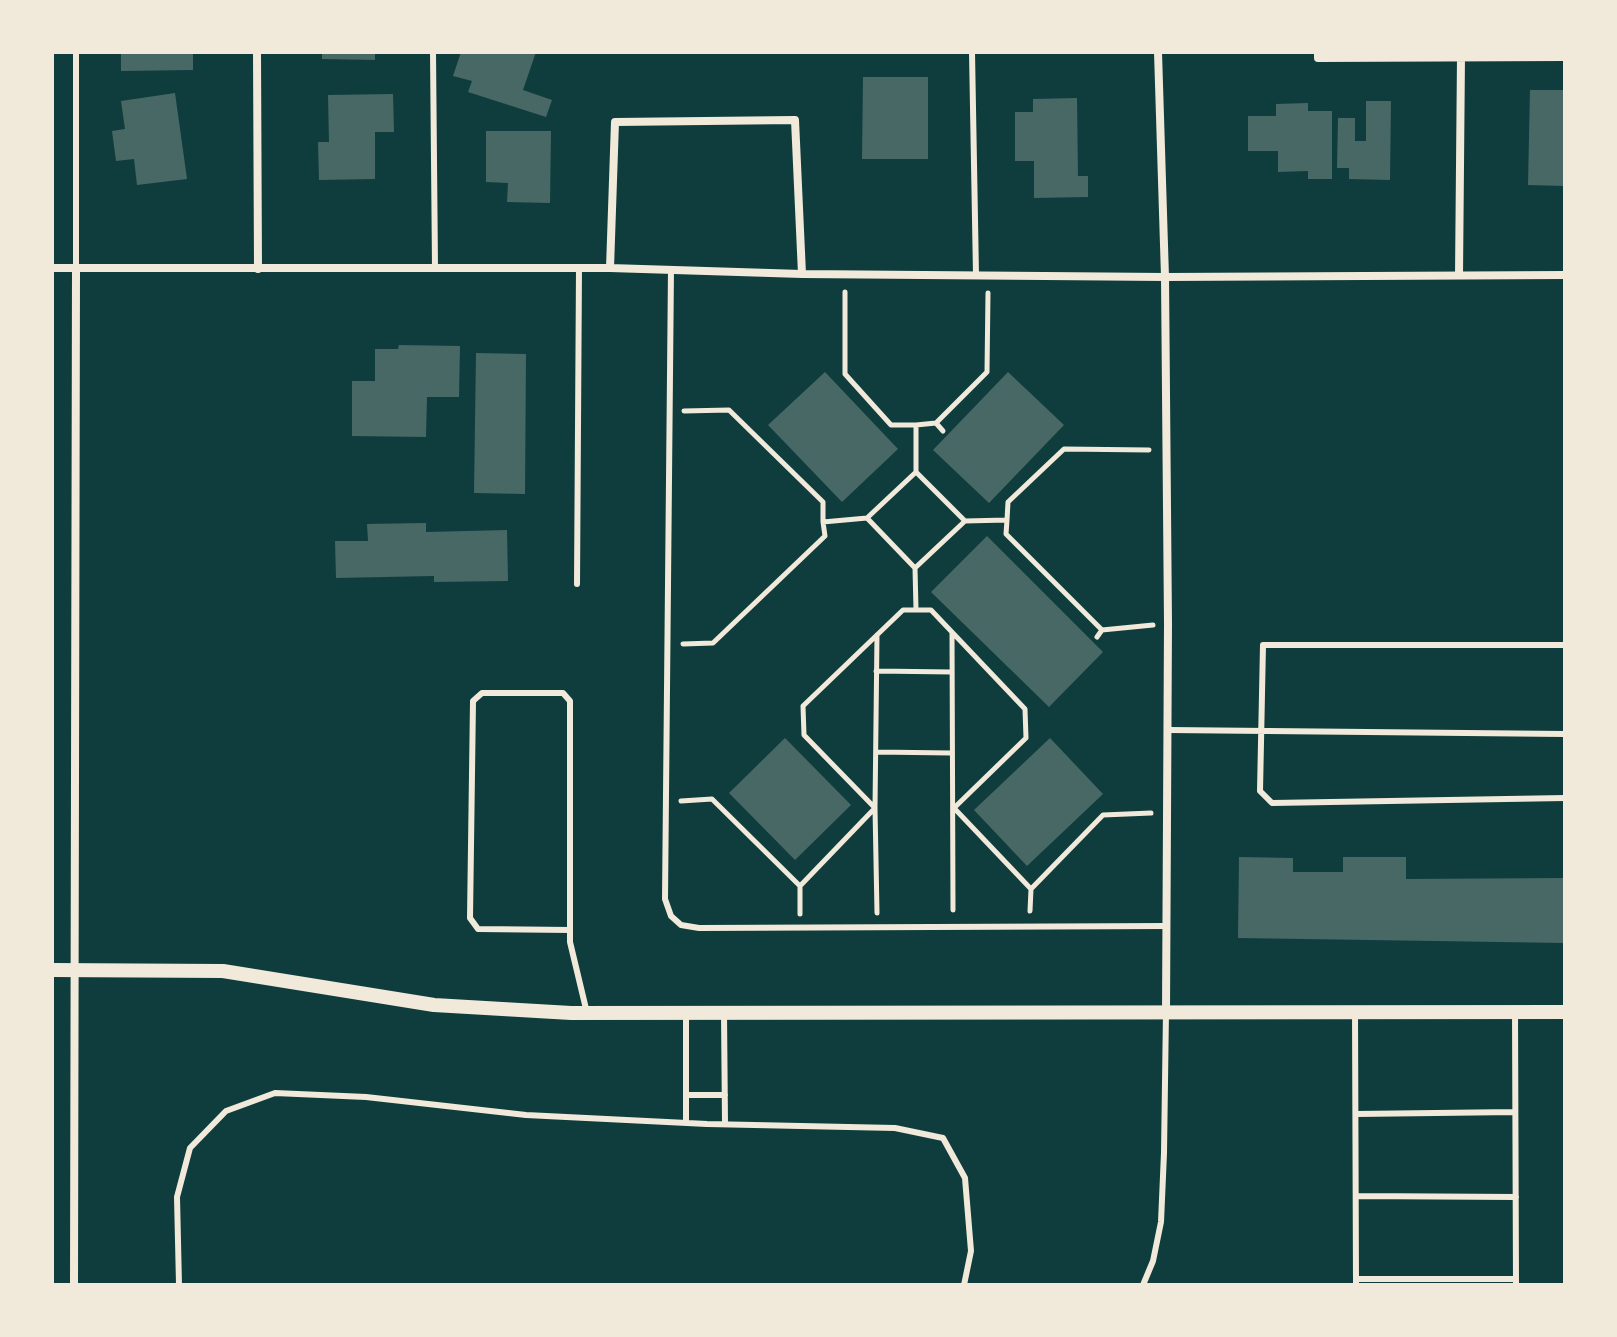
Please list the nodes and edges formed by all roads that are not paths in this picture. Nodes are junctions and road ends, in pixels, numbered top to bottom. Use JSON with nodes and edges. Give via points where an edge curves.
{"nodes":[{"id":1,"x":76,"y":52,"type":"edge"},
{"id":2,"x":257,"y":52,"type":"edge"},
{"id":3,"x":433,"y":52,"type":"edge"},
{"id":4,"x":972,"y":52,"type":"edge"},
{"id":5,"x":1158,"y":52,"type":"edge"},
{"id":6,"x":1318,"y":52,"type":"edge"},
{"id":7,"x":1461,"y":56,"type":"junction"},
{"id":8,"x":1565,"y":57,"type":"edge"},
{"id":9,"x":52,"y":268,"type":"edge"},
{"id":10,"x":435,"y":268,"type":"junction"},
{"id":11,"x":579,"y":268,"type":"junction"},
{"id":12,"x":610,"y":268,"type":"junction"},
{"id":13,"x":76,"y":269,"type":"junction"},
{"id":14,"x":258,"y":269,"type":"junction"},
{"id":15,"x":671,"y":269,"type":"junction"},
{"id":16,"x":802,"y":274,"type":"junction"},
{"id":17,"x":976,"y":275,"type":"junction"},
{"id":18,"x":1459,"y":275,"type":"junction"},
{"id":19,"x":1565,"y":275,"type":"edge"},
{"id":20,"x":1165,"y":277,"type":"junction"},
{"id":21,"x":577,"y":584,"type":"dead end"},
{"id":22,"x":1565,"y":645,"type":"edge"},
{"id":23,"x":1169,"y":730,"type":"junction"},
{"id":24,"x":1262,"y":730,"type":"junction"},
{"id":25,"x":1565,"y":734,"type":"edge"},
{"id":26,"x":1565,"y":798,"type":"edge"},
{"id":27,"x":1167,"y":926,"type":"junction"},
{"id":28,"x":570,"y":930,"type":"junction"},
{"id":29,"x":52,"y":970,"type":"edge"},
{"id":30,"x":74,"y":970,"type":"junction"},
{"id":31,"x":1166,"y":1011,"type":"junction"},
{"id":32,"x":1355,"y":1012,"type":"junction"},
{"id":33,"x":1515,"y":1012,"type":"junction"},
{"id":34,"x":1565,"y":1012,"type":"edge"},
{"id":35,"x":587,"y":1013,"type":"junction"},
{"id":36,"x":686,"y":1013,"type":"junction"},
{"id":37,"x":724,"y":1013,"type":"junction"},
{"id":38,"x":686,"y":1095,"type":"junction"},
{"id":39,"x":725,"y":1095,"type":"junction"},
{"id":40,"x":1515,"y":1112,"type":"junction"},
{"id":41,"x":1356,"y":1114,"type":"junction"},
{"id":42,"x":686,"y":1123,"type":"junction"},
{"id":43,"x":725,"y":1124,"type":"junction"},
{"id":44,"x":1356,"y":1196,"type":"junction"},
{"id":45,"x":1516,"y":1197,"type":"junction"},
{"id":46,"x":1356,"y":1282,"type":"edge"},
{"id":47,"x":1516,"y":1282,"type":"edge"},
{"id":48,"x":74,"y":1285,"type":"edge"},
{"id":49,"x":179,"y":1285,"type":"edge"},
{"id":50,"x":964,"y":1285,"type":"edge"},
{"id":51,"x":1143,"y":1285,"type":"edge"}],
"edges":[{"from":1,"to":13,"type":"lane"},
{"from":2,"to":14,"type":"street"},
{"from":3,"to":10,"type":"lane"},
{"from":4,"to":17,"type":"lane"},
{"from":5,"to":20,"type":"street"},
{"from":6,"to":7,"type":"street","via":[[1318,58]]},
{"from":7,"to":8,"type":"street"},
{"from":7,"to":18,"type":"street"},
{"from":9,"to":13,"type":"street"},
{"from":10,"to":11,"type":"street"},
{"from":10,"to":14,"type":"street"},
{"from":11,"to":12,"type":"street"},
{"from":11,"to":21,"type":"lane"},
{"from":12,"to":15,"type":"street"},
{"from":12,"to":16,"type":"street","via":[[615,122],[795,120]]},
{"from":13,"to":14,"type":"street"},
{"from":13,"to":30,"type":"street"},
{"from":15,"to":16,"type":"street"},
{"from":15,"to":27,"type":"lane","via":[[665,899],[671,916],[681,925],[699,928]]},
{"from":16,"to":17,"type":"street"},
{"from":17,"to":20,"type":"street"},
{"from":18,"to":19,"type":"street"},
{"from":18,"to":20,"type":"street"},
{"from":20,"to":23,"type":"street"},
{"from":22,"to":24,"type":"lane","via":[[1263,645]]},
{"from":23,"to":24,"type":"lane"},
{"from":23,"to":27,"type":"street"},
{"from":24,"to":25,"type":"lane"},
{"from":24,"to":26,"type":"lane","via":[[1260,791],[1272,803]]},
{"from":27,"to":31,"type":"street"},
{"from":28,"to":28,"type":"lane","via":[[570,701],[563,693],[482,693],[473,701],[470,918],[478,929]]},
{"from":28,"to":35,"type":"lane"},
{"from":29,"to":30,"type":"street"},
{"from":30,"to":35,"type":"street","via":[[223,971],[434,1005]]},
{"from":30,"to":48,"type":"street"},
{"from":31,"to":32,"type":"street"},
{"from":31,"to":37,"type":"street"},
{"from":31,"to":51,"type":"lane","via":[[1161,1222]]},
{"from":32,"to":33,"type":"street"},
{"from":32,"to":41,"type":"lane"},
{"from":33,"to":34,"type":"street"},
{"from":33,"to":40,"type":"lane"},
{"from":35,"to":36,"type":"street"},
{"from":36,"to":37,"type":"street"},
{"from":36,"to":38,"type":"lane"},
{"from":37,"to":39,"type":"lane"},
{"from":38,"to":39,"type":"lane"},
{"from":38,"to":42,"type":"lane"},
{"from":39,"to":43,"type":"lane"},
{"from":40,"to":41,"type":"lane"},
{"from":40,"to":45,"type":"lane"},
{"from":41,"to":44,"type":"lane"},
{"from":42,"to":43,"type":"lane"},
{"from":42,"to":49,"type":"lane","via":[[275,1093],[226,1111],[190,1148],[177,1197]]},
{"from":43,"to":50,"type":"lane","via":[[895,1128],[943,1138],[965,1178],[971,1251]]},
{"from":44,"to":45,"type":"lane"},
{"from":44,"to":46,"type":"lane"},
{"from":45,"to":47,"type":"lane"},
{"from":46,"to":47,"type":"lane"}]}
